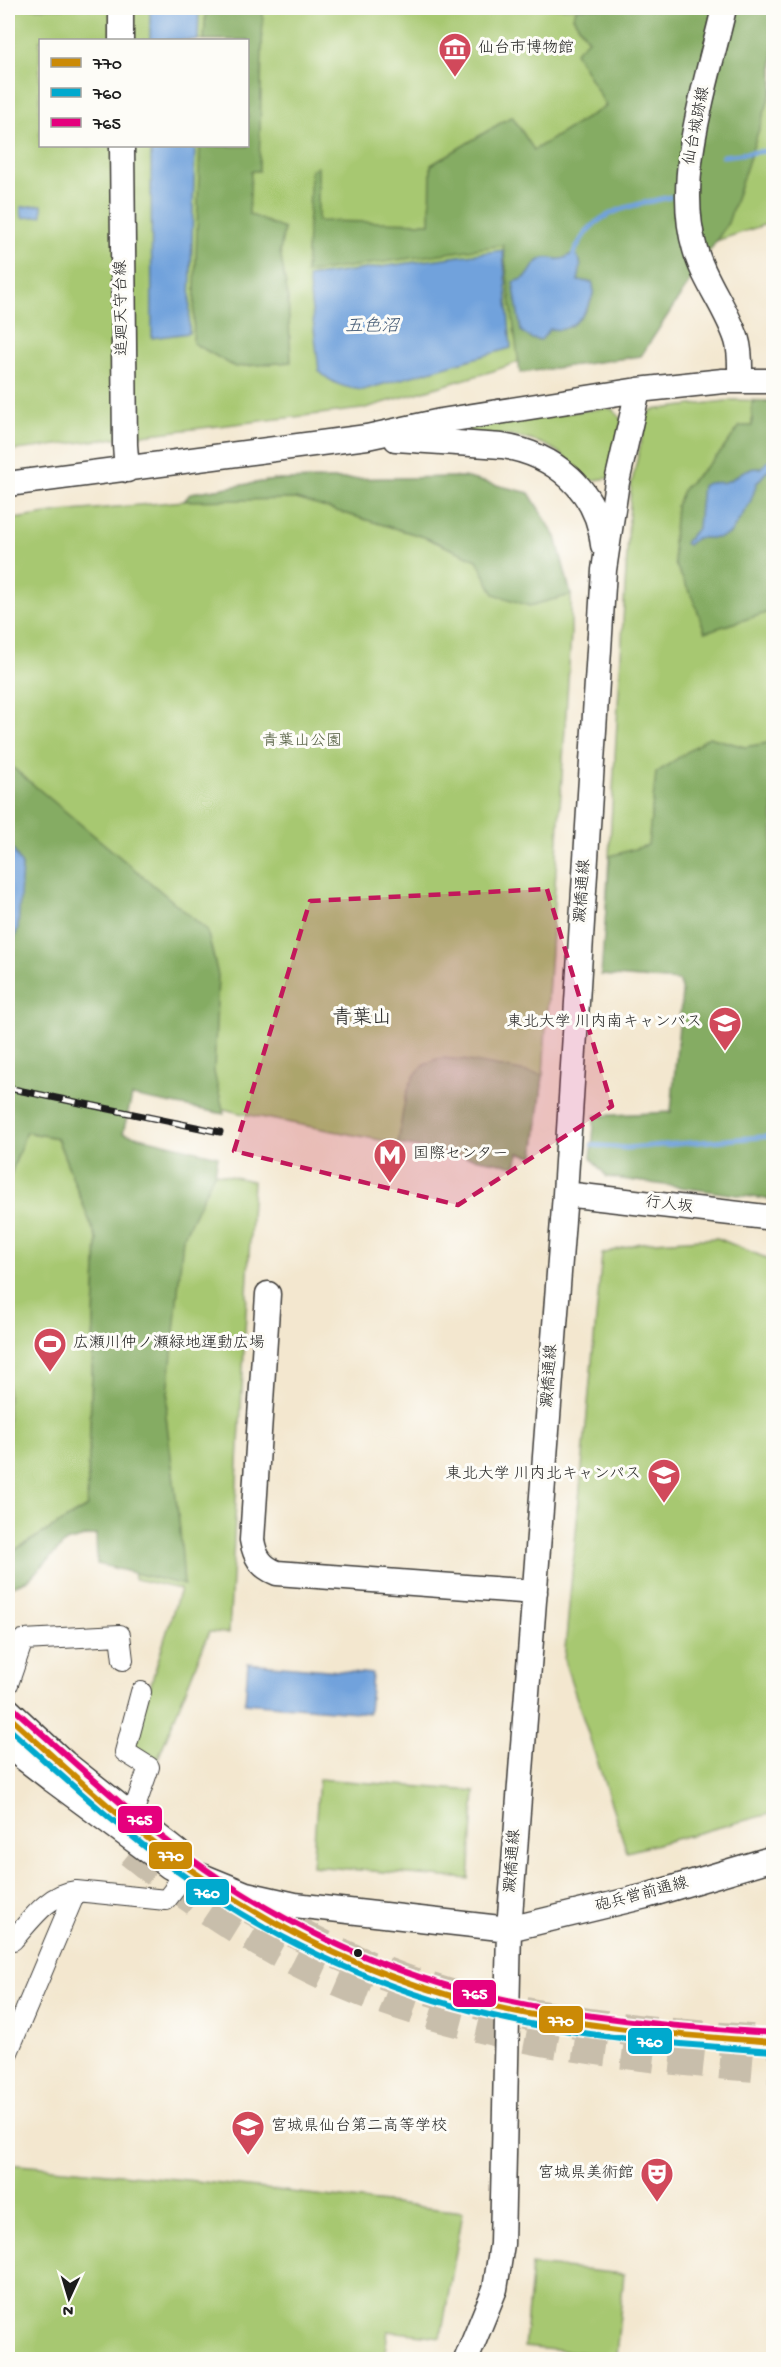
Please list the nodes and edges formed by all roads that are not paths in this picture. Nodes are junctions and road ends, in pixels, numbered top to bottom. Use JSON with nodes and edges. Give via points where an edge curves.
{"nodes":[{"id":1,"x":121,"y":8,"type":"edge"},
{"id":2,"x":724,"y":8,"type":"edge"},
{"id":3,"x":121,"y":39,"type":"edge"},
{"id":4,"x":122,"y":147,"type":"edge"},
{"id":5,"x":740,"y":381,"type":"junction"},
{"id":6,"x":774,"y":381,"type":"edge"},
{"id":7,"x":638,"y":390,"type":"junction"},
{"id":8,"x":367,"y":437,"type":"junction"},
{"id":9,"x":127,"y":470,"type":"junction"},
{"id":10,"x":8,"y":484,"type":"edge"},
{"id":11,"x":604,"y":570,"type":"junction"},
{"id":12,"x":565,"y":1194,"type":"junction"},
{"id":13,"x":774,"y":1218,"type":"edge"},
{"id":14,"x":268,"y":1294,"type":"dead end"},
{"id":15,"x":535,"y":1592,"type":"junction"},
{"id":16,"x":15,"y":1638,"type":"edge"},
{"id":17,"x":123,"y":1660,"type":"dead end"},
{"id":18,"x":8,"y":1684,"type":"edge"},
{"id":19,"x":141,"y":1692,"type":"dead end"},
{"id":20,"x":8,"y":1710,"type":"edge"},
{"id":21,"x":8,"y":1746,"type":"edge"},
{"id":22,"x":58,"y":1771,"type":"junction"},
{"id":23,"x":132,"y":1816,"type":"junction"},
{"id":24,"x":774,"y":1857,"type":"edge"},
{"id":25,"x":184,"y":1869,"type":"junction"},
{"id":26,"x":76,"y":1890,"type":"junction"},
{"id":27,"x":509,"y":1929,"type":"junction"},
{"id":28,"x":8,"y":1940,"type":"edge"},
{"id":29,"x":8,"y":2052,"type":"edge"},
{"id":30,"x":466,"y":2360,"type":"edge"}],
"edges":[{"from":1,"to":3,"type":"street"},
{"from":2,"to":5,"type":"street","name":"仙台城跡線","via":[[694,133],[688,177],[690,227],[695,251],[738,341]]},
{"from":4,"to":9,"type":"street","name":"追廻天守台線"},
{"from":5,"to":6,"type":"street"},
{"from":5,"to":7,"type":"street"},
{"from":7,"to":8,"type":"street","via":[[441,421]]},
{"from":7,"to":11,"type":"street","name":"澱橋通線","via":[[616,482]]},
{"from":8,"to":9,"type":"street"},
{"from":8,"to":11,"type":"street","via":[[510,447],[557,465],[576,483],[595,512],[603,542]]},
{"from":9,"to":10,"type":"street"},
{"from":11,"to":12,"type":"street","name":"澱橋通線"},
{"from":12,"to":13,"type":"street","name":"行人坂"},
{"from":12,"to":15,"type":"street","name":"澱橋通線"},
{"from":14,"to":15,"type":"street","via":[[252,1540],[260,1563],[278,1573]]},
{"from":15,"to":27,"type":"street","name":"澱橋通線"},
{"from":16,"to":17,"type":"street","via":[[120,1635]]},
{"from":16,"to":18,"type":"street"},
{"from":19,"to":23,"type":"street","via":[[125,1752],[149,1767]]},
{"from":20,"to":22,"type":"street"},
{"from":21,"to":22,"type":"street","bridge":true},
{"from":22,"to":23,"type":"street"},
{"from":22,"to":25,"type":"street","name":"砲兵営前通線","via":[[170,1867]]},
{"from":23,"to":25,"type":"street","via":[[178,1852]]},
{"from":24,"to":27,"type":"street","name":"砲兵営前通線","via":[[646,1896]]},
{"from":25,"to":26,"type":"street","via":[[166,1900]]},
{"from":25,"to":27,"type":"street","name":"砲兵営前通線","via":[[246,1894],[295,1905]]},
{"from":26,"to":28,"type":"street","via":[[50,1900],[13,1940]]},
{"from":26,"to":29,"type":"street"},
{"from":27,"to":30,"type":"street","name":"澱橋通線","via":[[502,2244],[495,2289]]}]}
